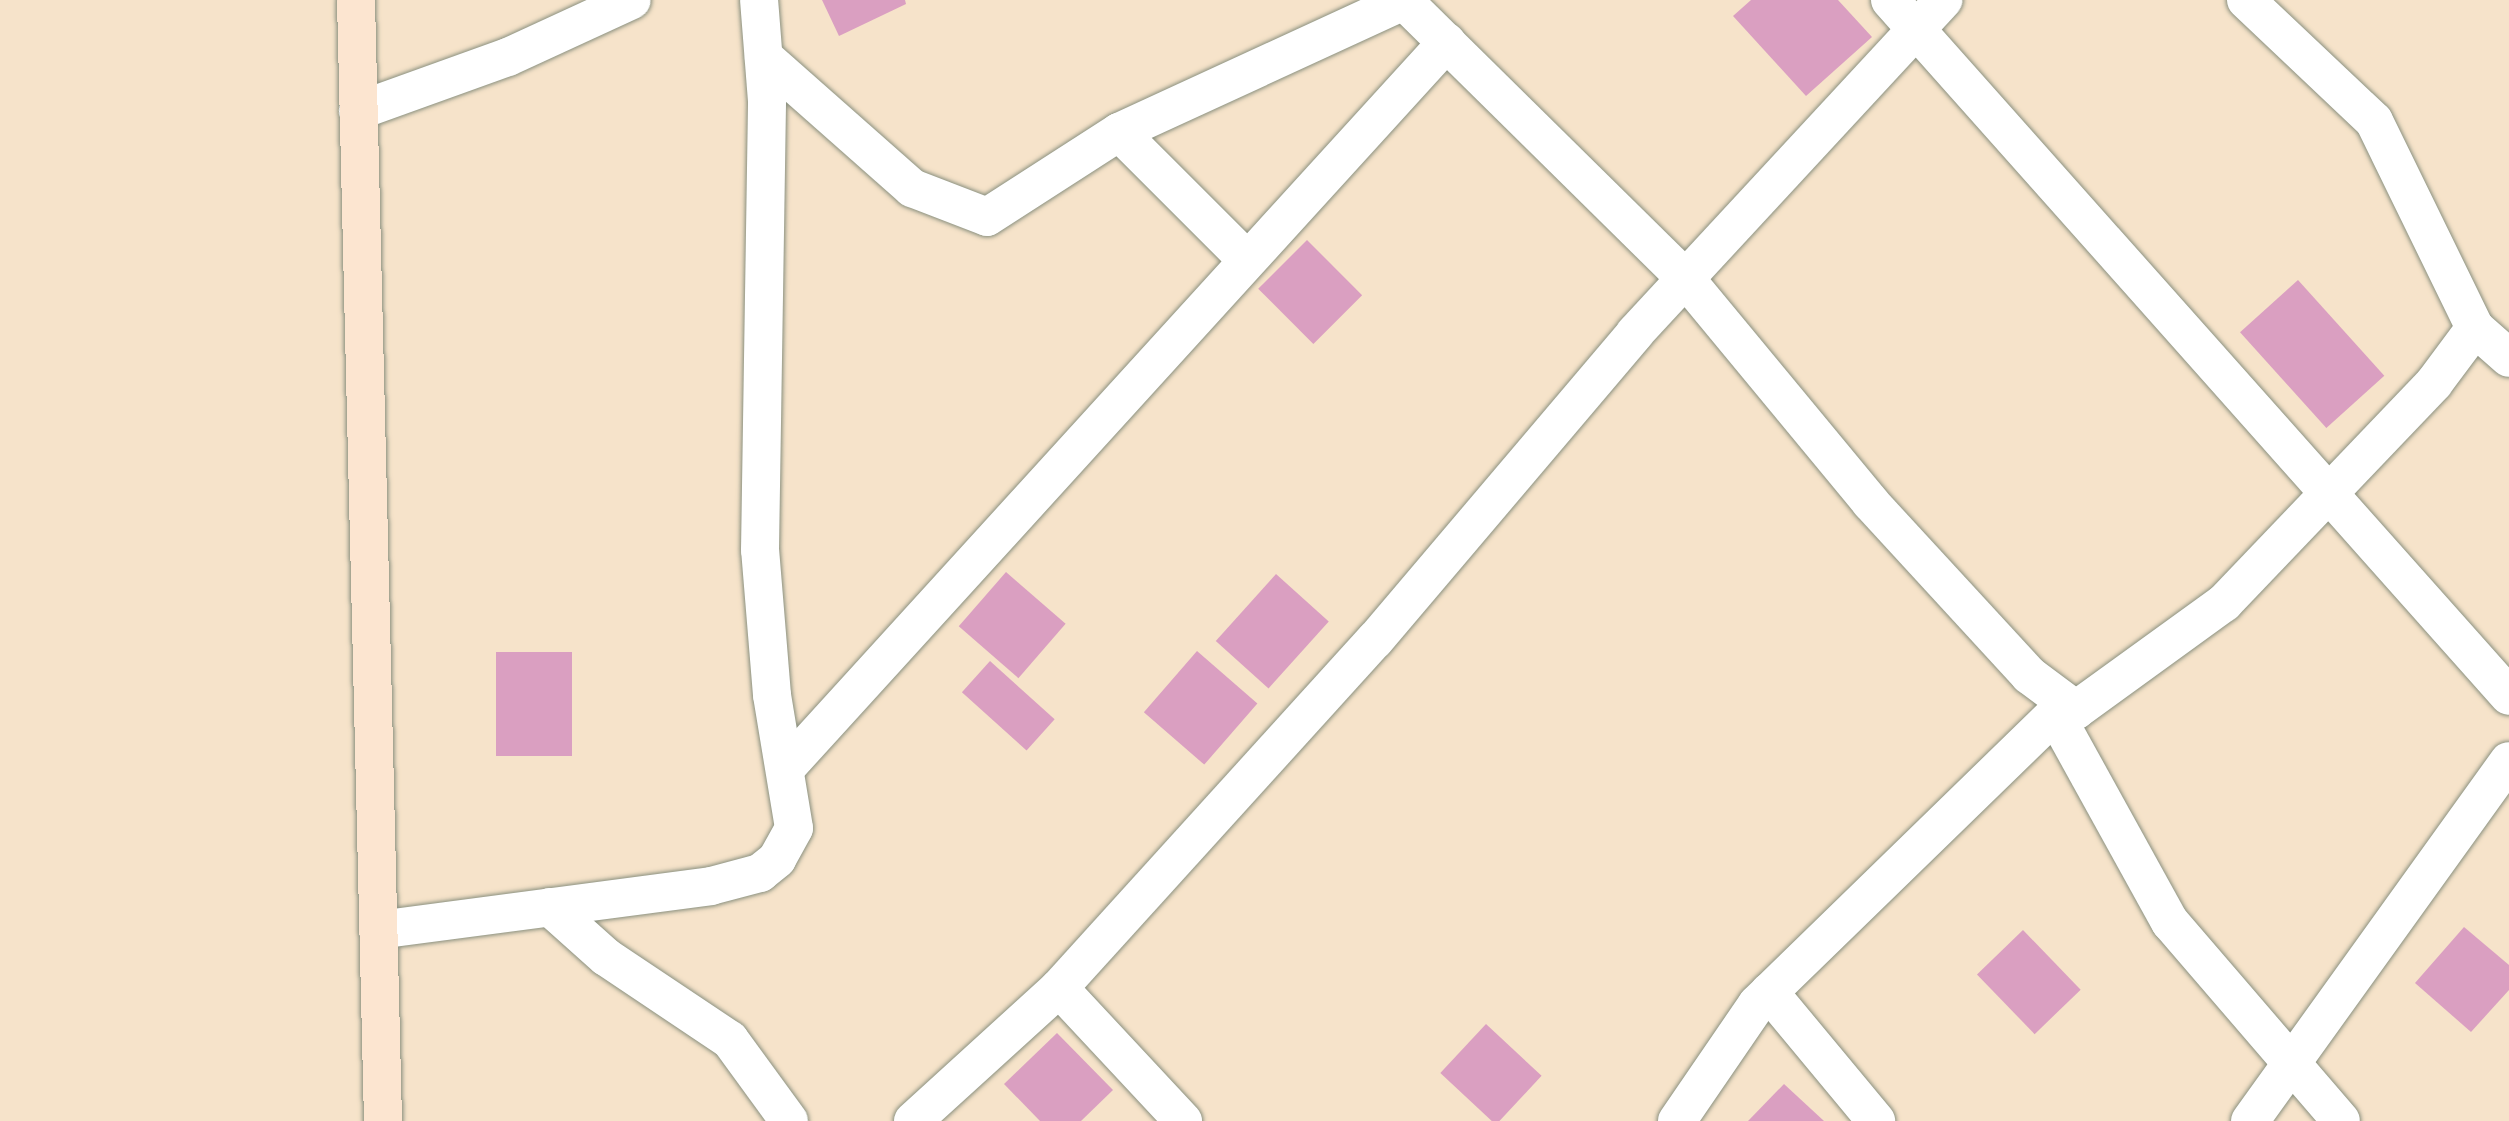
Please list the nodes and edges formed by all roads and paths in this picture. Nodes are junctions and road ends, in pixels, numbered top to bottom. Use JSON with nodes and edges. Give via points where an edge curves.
{"nodes":[{"id":1,"x":356,"y":0,"type":"edge"},
{"id":2,"x":632,"y":0,"type":"edge"},
{"id":3,"x":759,"y":0,"type":"edge"},
{"id":4,"x":1404,"y":0,"type":"edge"},
{"id":5,"x":1890,"y":0,"type":"edge"},
{"id":6,"x":1943,"y":0,"type":"edge"},
{"id":7,"x":2246,"y":0,"type":"edge"},
{"id":8,"x":1912,"y":32,"type":"junction"},
{"id":9,"x":1447,"y":42,"type":"junction"},
{"id":10,"x":764,"y":57,"type":"junction"},
{"id":11,"x":358,"y":111,"type":"junction"},
{"id":12,"x":1118,"y":132,"type":"junction"},
{"id":13,"x":1246,"y":260,"type":"junction"},
{"id":14,"x":1685,"y":278,"type":"junction"},
{"id":15,"x":2475,"y":328,"type":"junction"},
{"id":16,"x":2509,"y":358,"type":"edge"},
{"id":17,"x":2328,"y":494,"type":"junction"},
{"id":18,"x":2509,"y":696,"type":"edge"},
{"id":19,"x":2509,"y":761,"type":"edge"},
{"id":20,"x":785,"y":769,"type":"junction"},
{"id":21,"x":550,"y":907,"type":"junction"},
{"id":22,"x":378,"y":930,"type":"junction"},
{"id":23,"x":1059,"y":988,"type":"junction"},
{"id":24,"x":1769,"y":992,"type":"junction"},
{"id":25,"x":2291,"y":1060,"type":"junction"},
{"id":26,"x":383,"y":1121,"type":"edge"},
{"id":27,"x":789,"y":1121,"type":"edge"},
{"id":28,"x":914,"y":1121,"type":"edge"},
{"id":29,"x":1183,"y":1121,"type":"edge"},
{"id":30,"x":1677,"y":1121,"type":"edge"},
{"id":31,"x":1876,"y":1121,"type":"edge"},
{"id":32,"x":2250,"y":1121,"type":"edge"},
{"id":33,"x":2341,"y":1121,"type":"edge"}],
"edges":[{"from":1,"to":11,"type":"street"},
{"from":2,"to":11,"type":"street","via":[[508,57]]},
{"from":3,"to":10,"type":"street"},
{"from":4,"to":9,"type":"street"},
{"from":4,"to":12,"type":"street"},
{"from":5,"to":8,"type":"street"},
{"from":6,"to":8,"type":"street"},
{"from":7,"to":15,"type":"street","via":[[2374,121]]},
{"from":8,"to":14,"type":"street"},
{"from":8,"to":17,"type":"street"},
{"from":9,"to":13,"type":"street"},
{"from":9,"to":14,"type":"street"},
{"from":10,"to":12,"type":"street","via":[[912,188],[987,216]]},
{"from":10,"to":20,"type":"street","via":[[767,326],[760,550]]},
{"from":11,"to":22,"type":"street"},
{"from":12,"to":13,"type":"street"},
{"from":13,"to":20,"type":"street"},
{"from":14,"to":17,"type":"street","via":[[1870,502],[2029,675],[2076,710],[2224,603]]},
{"from":14,"to":23,"type":"street","via":[[1375,640]]},
{"from":15,"to":16,"type":"street"},
{"from":15,"to":17,"type":"street","via":[[2434,383]]},
{"from":17,"to":18,"type":"street"},
{"from":19,"to":25,"type":"street"},
{"from":20,"to":21,"type":"street","via":[[794,828],[777,859],[760,873],[711,886]]},
{"from":21,"to":22,"type":"street"},
{"from":21,"to":27,"type":"street","via":[[606,957],[730,1040]]},
{"from":22,"to":26,"type":"street"},
{"from":23,"to":28,"type":"street"},
{"from":23,"to":29,"type":"street"},
{"from":24,"to":25,"type":"street","via":[[2055,714],[2170,922]]},
{"from":24,"to":30,"type":"street"},
{"from":24,"to":31,"type":"street"},
{"from":25,"to":32,"type":"street"},
{"from":25,"to":33,"type":"street"}]}
